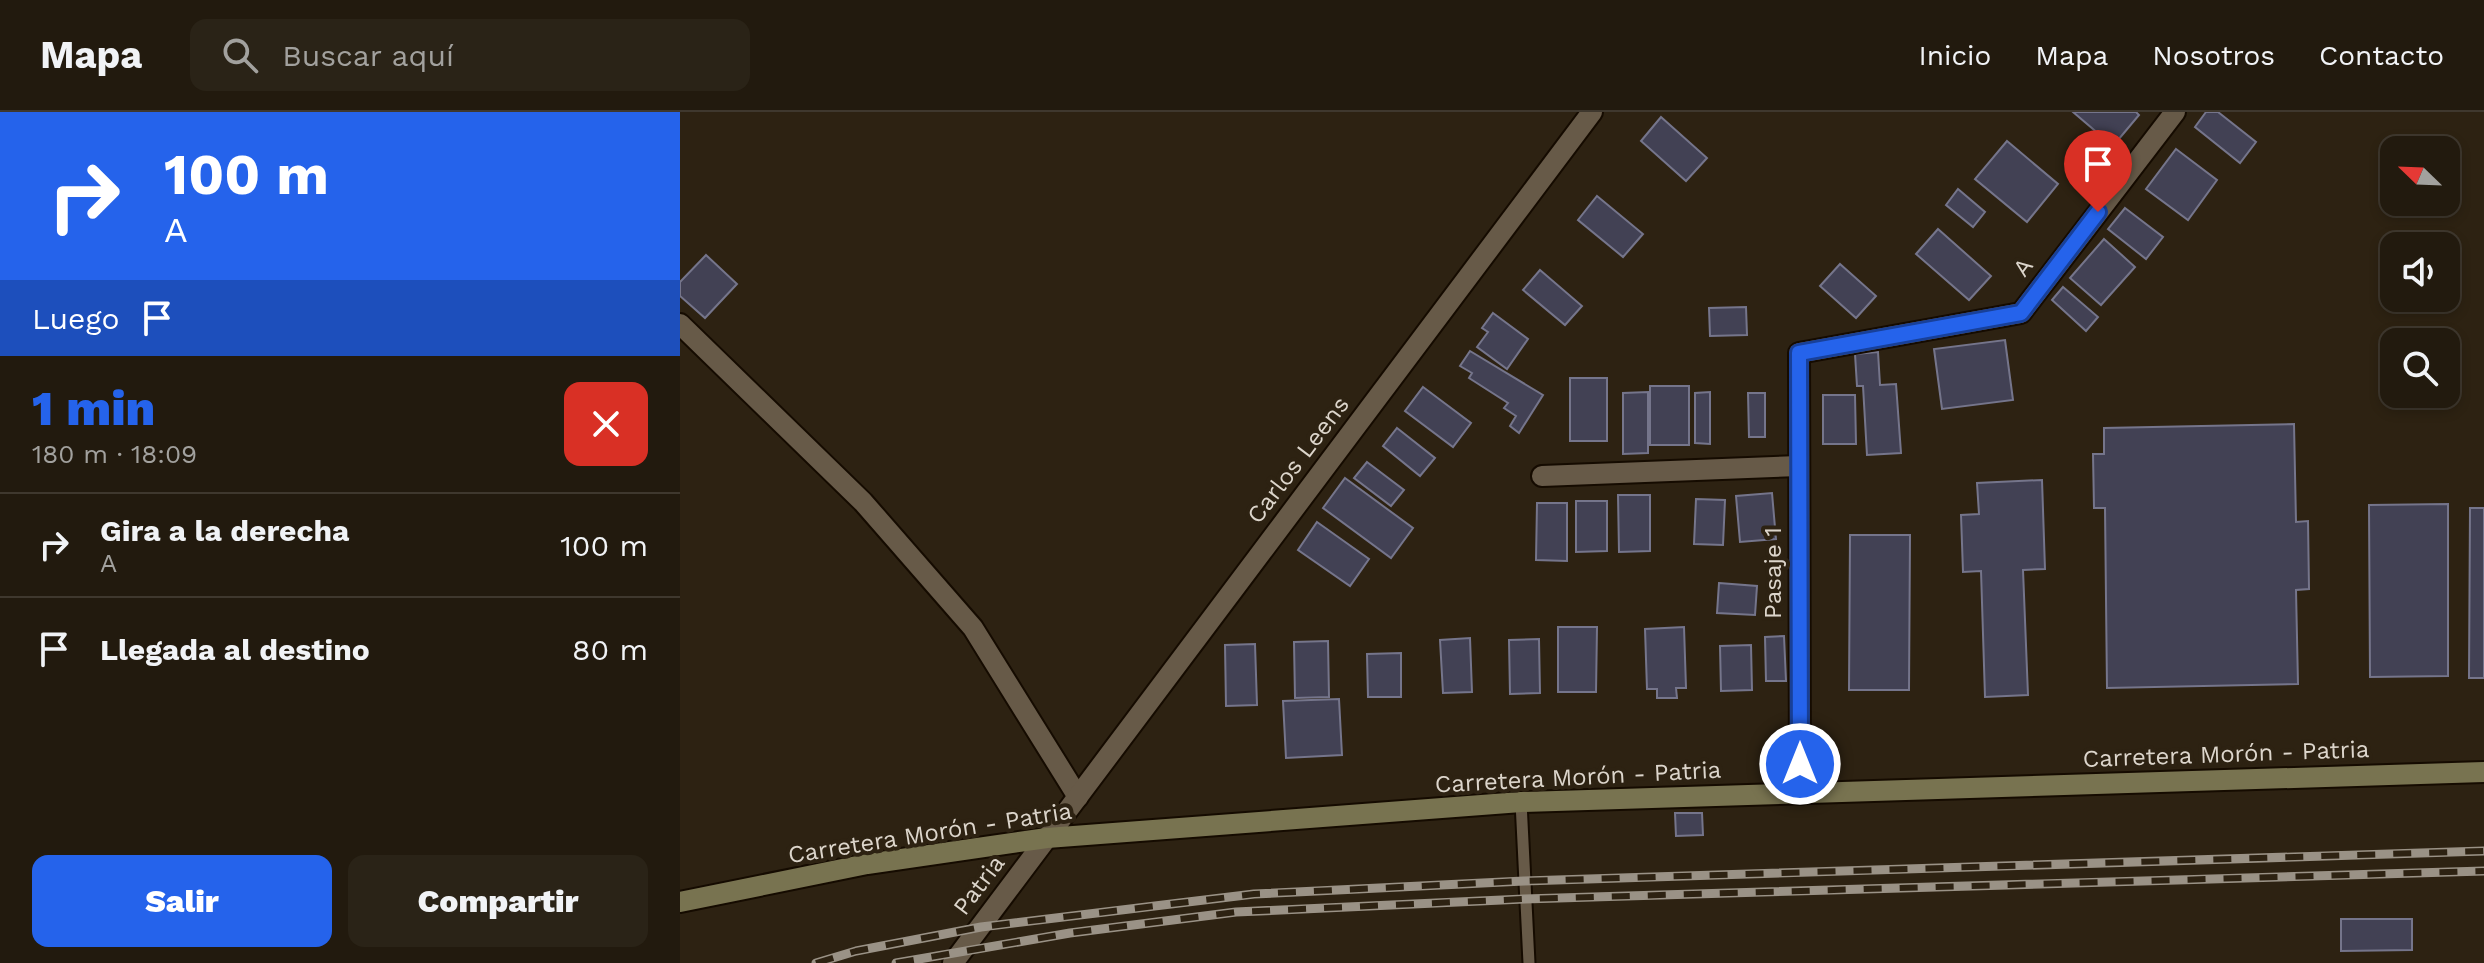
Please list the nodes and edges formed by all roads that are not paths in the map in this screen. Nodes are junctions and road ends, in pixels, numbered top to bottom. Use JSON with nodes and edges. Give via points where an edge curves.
{"nodes":[{"id":1,"x":1592,"y":112,"type":"edge"},
{"id":2,"x":2175,"y":112,"type":"edge"},
{"id":3,"x":680,"y":324,"type":"edge"},
{"id":4,"x":1799,"y":353,"type":"joint"},
{"id":5,"x":1799,"y":466,"type":"junction"},
{"id":6,"x":1542,"y":476,"type":"dead end"},
{"id":7,"x":2484,"y":772,"type":"edge"},
{"id":8,"x":1800,"y":794,"type":"junction"},
{"id":9,"x":1078,"y":797,"type":"junction"},
{"id":10,"x":1521,"y":802,"type":"junction"},
{"id":11,"x":1047,"y":838,"type":"junction"},
{"id":12,"x":680,"y":902,"type":"edge"},
{"id":13,"x":953,"y":963,"type":"edge"},
{"id":14,"x":1529,"y":963,"type":"edge"}],
"edges":[{"from":1,"to":9,"type":"street","name":"Carlos Leens"},
{"from":2,"to":4,"type":"street","name":"A","via":[[2021,313]]},
{"from":3,"to":9,"type":"street","via":[[863,502],[973,628]]},
{"from":4,"to":5,"type":"street","name":"Pasaje 1"},
{"from":5,"to":6,"type":"street"},
{"from":5,"to":8,"type":"street","name":"Pasaje 1"},
{"from":7,"to":8,"type":"main road","name":"Carretera Morón - Patria"},
{"from":8,"to":10,"type":"main road","name":"Carretera Morón - Patria"},
{"from":9,"to":11,"type":"street","name":"Carlos Leens"},
{"from":10,"to":11,"type":"main road","name":"Carretera Morón - Patria"},
{"from":10,"to":14,"type":"lane"},
{"from":11,"to":12,"type":"main road","name":"Carretera Morón - Patria","via":[[867,864]]},
{"from":11,"to":13,"type":"street","name":"Patria"}]}
